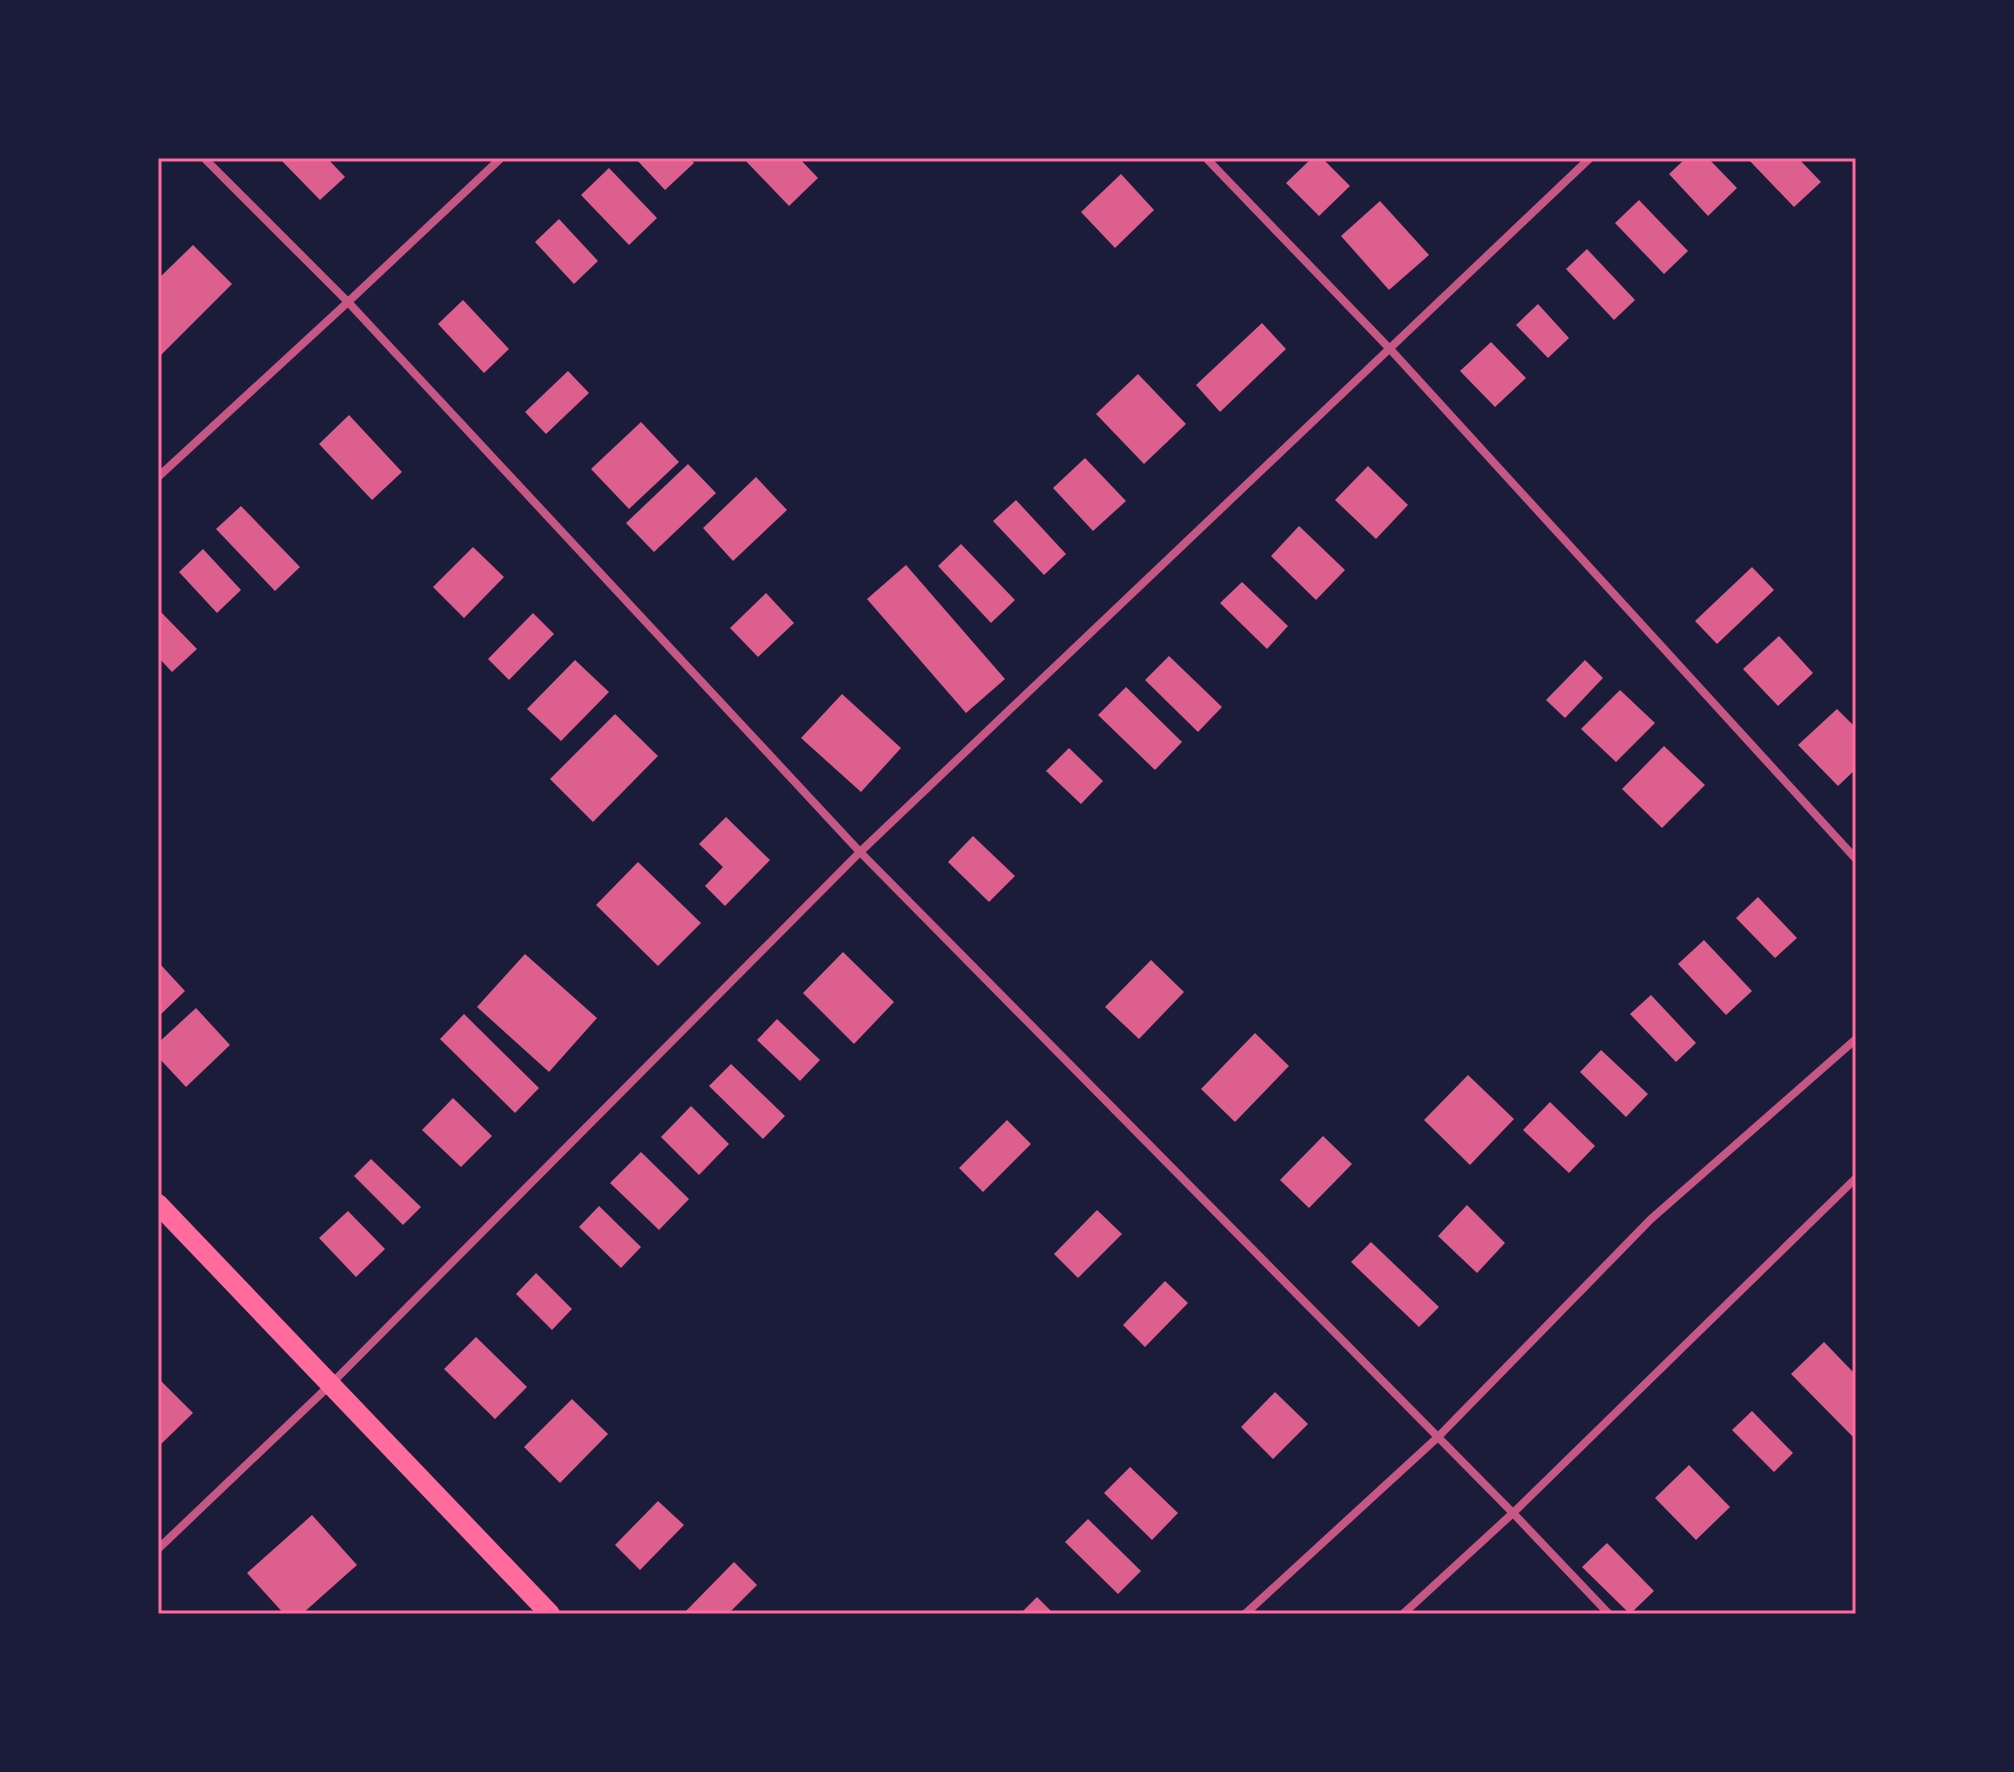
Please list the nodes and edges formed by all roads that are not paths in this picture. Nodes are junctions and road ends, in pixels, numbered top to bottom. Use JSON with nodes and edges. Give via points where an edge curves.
{"nodes":[{"id":1,"x":204,"y":158,"type":"edge"},
{"id":2,"x":501,"y":158,"type":"edge"},
{"id":3,"x":1206,"y":158,"type":"edge"},
{"id":4,"x":1590,"y":158,"type":"edge"},
{"id":5,"x":348,"y":302,"type":"junction"},
{"id":6,"x":1390,"y":349,"type":"junction"},
{"id":7,"x":158,"y":477,"type":"edge"},
{"id":8,"x":860,"y":852,"type":"junction"},
{"id":9,"x":1856,"y":859,"type":"edge"},
{"id":10,"x":1856,"y":1039,"type":"edge"},
{"id":11,"x":1856,"y":1178,"type":"edge"},
{"id":12,"x":158,"y":1204,"type":"edge"},
{"id":13,"x":330,"y":1385,"type":"junction"},
{"id":14,"x":1438,"y":1437,"type":"junction"},
{"id":15,"x":1513,"y":1513,"type":"junction"},
{"id":16,"x":158,"y":1549,"type":"edge"},
{"id":17,"x":550,"y":1614,"type":"edge"},
{"id":18,"x":1245,"y":1614,"type":"edge"},
{"id":19,"x":1403,"y":1614,"type":"edge"},
{"id":20,"x":1609,"y":1614,"type":"edge"}],
"edges":[{"from":1,"to":5,"type":"street"},
{"from":2,"to":5,"type":"street"},
{"from":3,"to":6,"type":"street"},
{"from":4,"to":6,"type":"street"},
{"from":5,"to":7,"type":"street"},
{"from":5,"to":8,"type":"street"},
{"from":6,"to":8,"type":"street"},
{"from":6,"to":9,"type":"street"},
{"from":8,"to":13,"type":"street"},
{"from":8,"to":14,"type":"street"},
{"from":10,"to":14,"type":"street","via":[[1651,1219]]},
{"from":11,"to":15,"type":"street"},
{"from":12,"to":13,"type":"main road"},
{"from":13,"to":16,"type":"street"},
{"from":13,"to":17,"type":"main road"},
{"from":14,"to":15,"type":"street"},
{"from":14,"to":18,"type":"street"},
{"from":15,"to":19,"type":"street"},
{"from":15,"to":20,"type":"street"}]}
